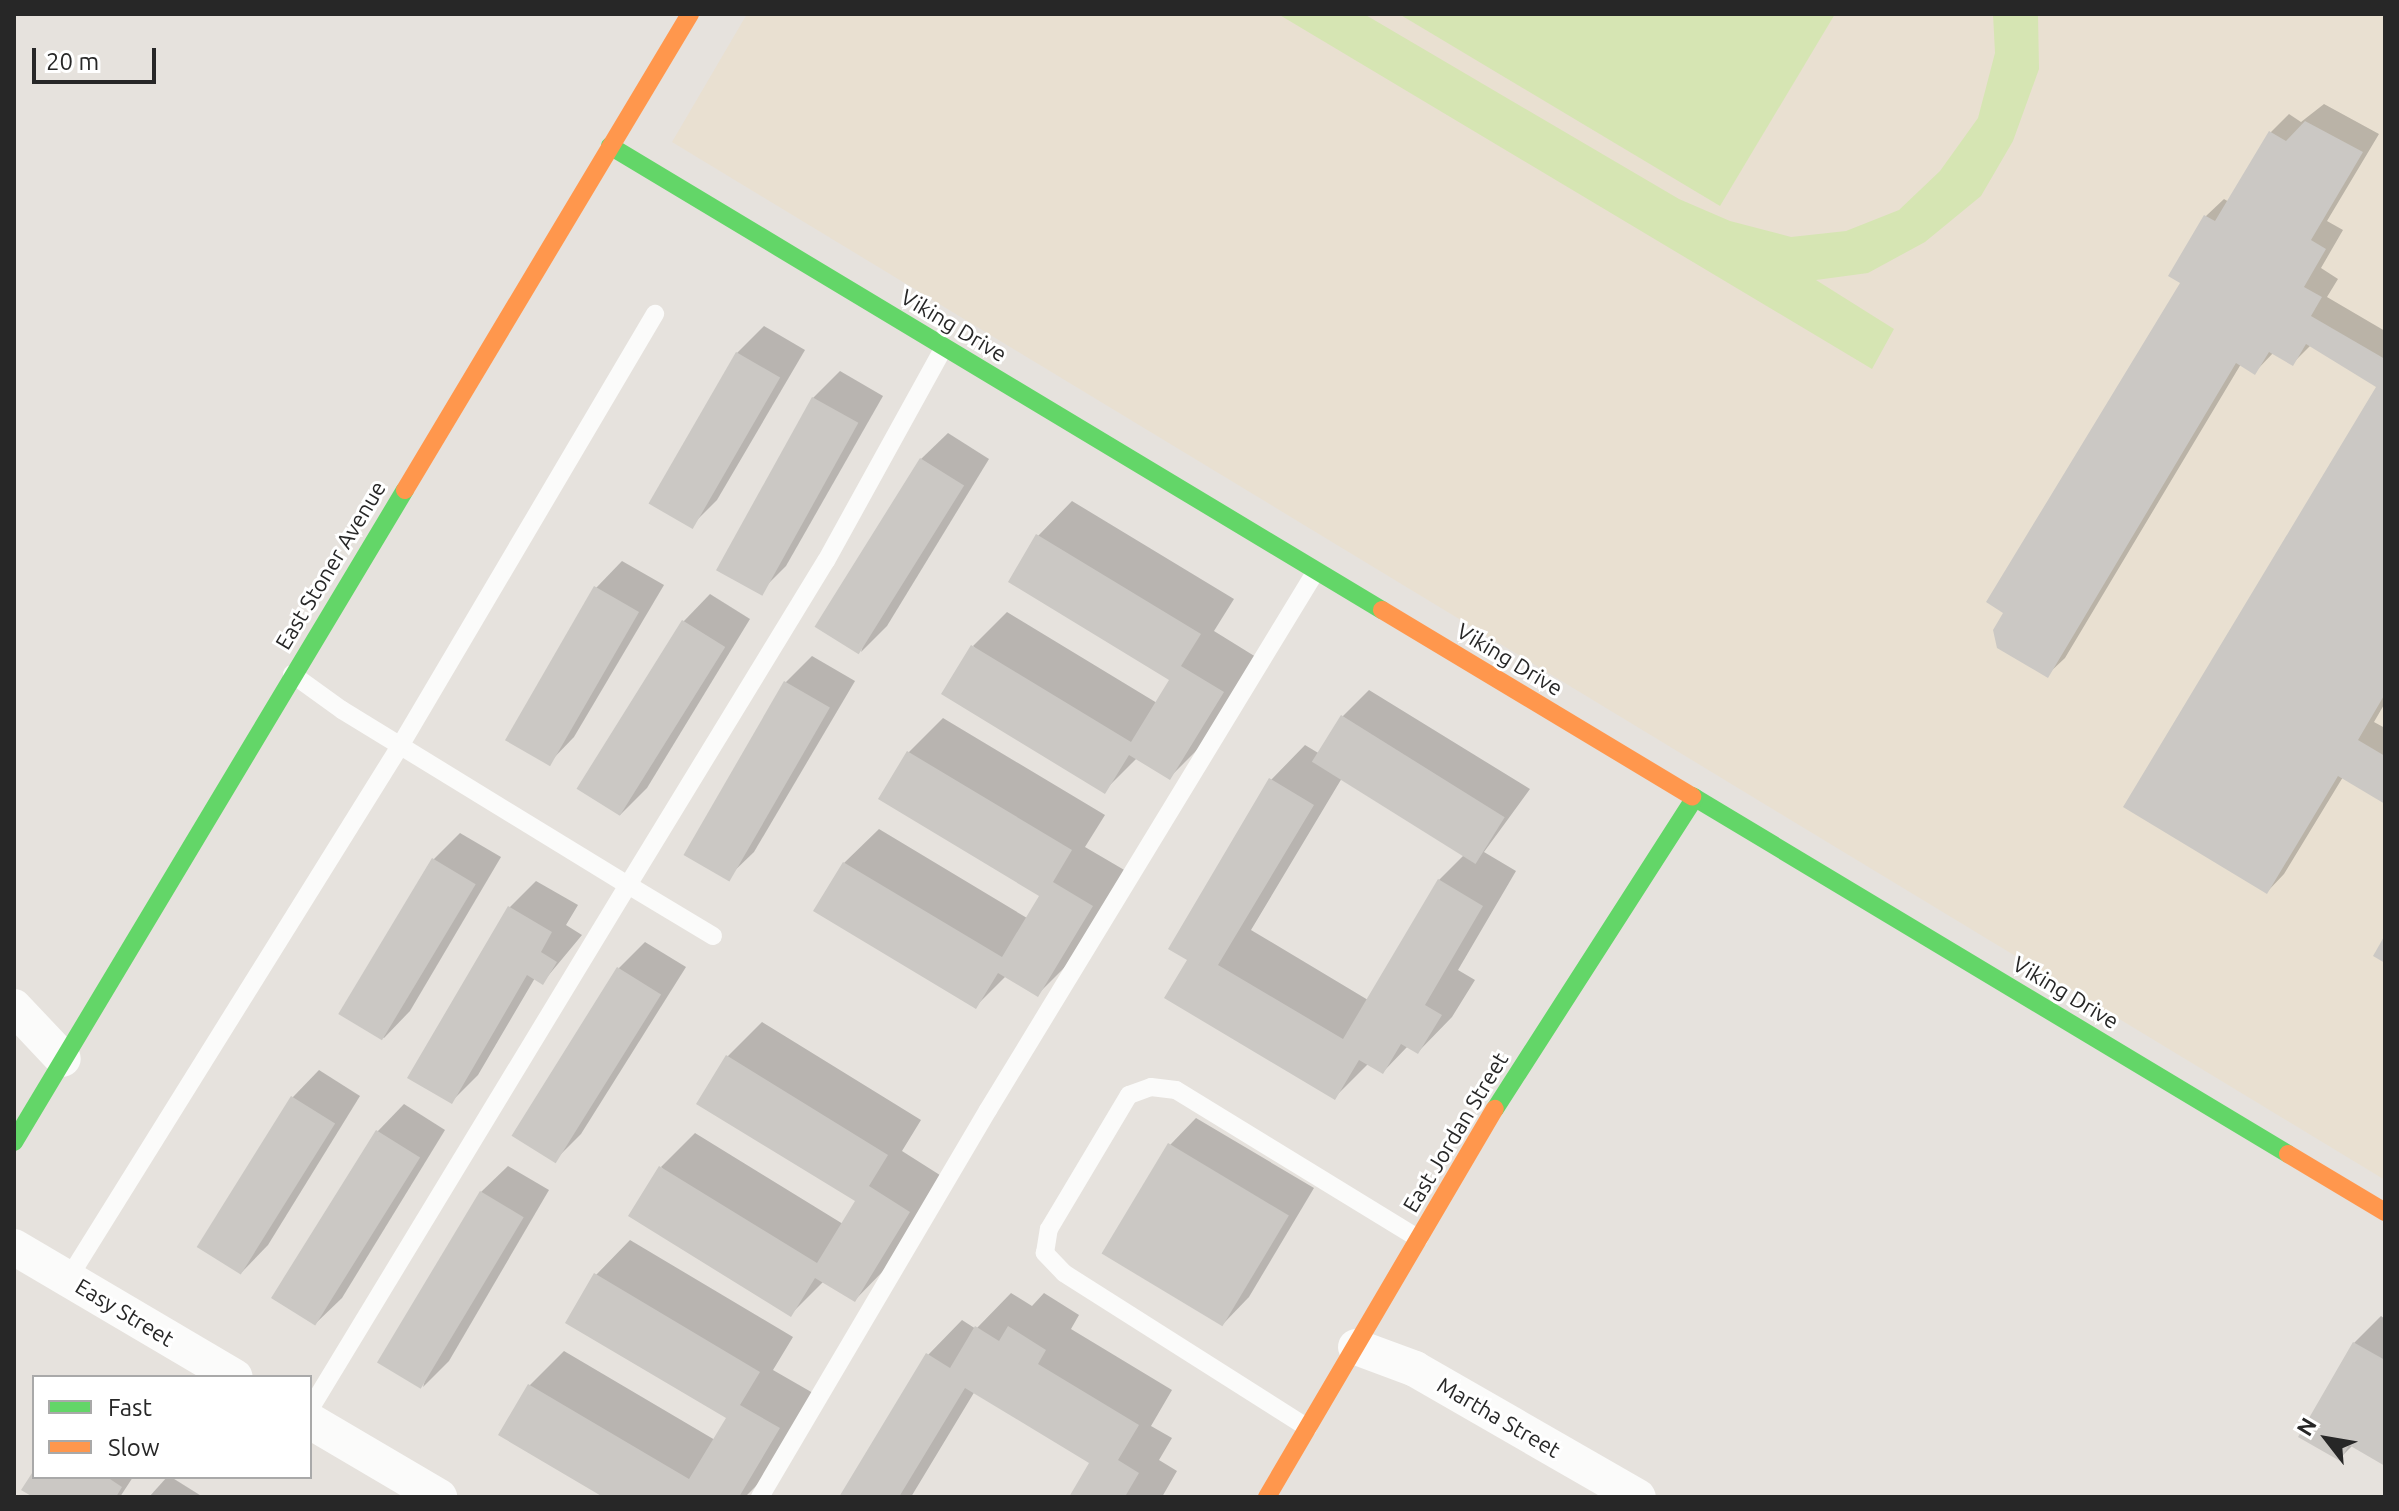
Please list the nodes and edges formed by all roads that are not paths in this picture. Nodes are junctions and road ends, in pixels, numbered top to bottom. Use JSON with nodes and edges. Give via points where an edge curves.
{"nodes":[{"id":1,"x":690,"y":14,"type":"edge"},
{"id":2,"x":610,"y":146,"type":"junction"},
{"id":3,"x":655,"y":314,"type":"dead end"},
{"id":4,"x":944,"y":347,"type":"junction"},
{"id":5,"x":1316,"y":571,"type":"junction"},
{"id":6,"x":292,"y":674,"type":"junction"},
{"id":7,"x":400,"y":746,"type":"junction"},
{"id":8,"x":1695,"y":798,"type":"junction"},
{"id":9,"x":628,"y":885,"type":"junction"},
{"id":10,"x":713,"y":936,"type":"dead end"},
{"id":11,"x":14,"y":1007,"type":"edge"},
{"id":12,"x":63,"y":1059,"type":"junction"},
{"id":13,"x":14,"y":1142,"type":"edge"},
{"id":14,"x":2385,"y":1212,"type":"edge"},
{"id":15,"x":1419,"y":1239,"type":"junction"},
{"id":16,"x":14,"y":1247,"type":"edge"},
{"id":17,"x":68,"y":1279,"type":"junction"},
{"id":18,"x":1356,"y":1347,"type":"junction"},
{"id":19,"x":232,"y":1375,"type":"edge"},
{"id":20,"x":312,"y":1406,"type":"edge"},
{"id":21,"x":312,"y":1422,"type":"edge"},
{"id":22,"x":1308,"y":1428,"type":"junction"},
{"id":23,"x":439,"y":1497,"type":"edge"},
{"id":24,"x":760,"y":1497,"type":"edge"},
{"id":25,"x":1267,"y":1497,"type":"edge"},
{"id":26,"x":1638,"y":1497,"type":"edge"}],
"edges":[{"from":1,"to":2,"type":"street","name":"East Stoner Avenue"},
{"from":2,"to":4,"type":"street","name":"Viking Drive"},
{"from":2,"to":6,"type":"street","name":"East Stoner Avenue"},
{"from":3,"to":7,"type":"lane"},
{"from":4,"to":5,"type":"street","name":"Viking Drive"},
{"from":4,"to":9,"type":"lane","via":[[826,561]]},
{"from":5,"to":8,"type":"street","name":"Viking Drive"},
{"from":5,"to":24,"type":"lane"},
{"from":6,"to":7,"type":"lane"},
{"from":6,"to":12,"type":"street","name":"East Stoner Avenue"},
{"from":7,"to":9,"type":"lane"},
{"from":7,"to":17,"type":"lane"},
{"from":8,"to":14,"type":"street","name":"Viking Drive"},
{"from":8,"to":15,"type":"street","name":"East Jordan Street","via":[[1589,958]]},
{"from":9,"to":10,"type":"lane"},
{"from":9,"to":20,"type":"lane"},
{"from":11,"to":12,"type":"street"},
{"from":12,"to":13,"type":"street","name":"East Stoner Avenue"},
{"from":15,"to":18,"type":"street","name":"East Jordan Street"},
{"from":15,"to":22,"type":"lane","via":[[1176,1090],[1151,1087],[1129,1095],[1049,1229],[1045,1253],[1064,1273]]},
{"from":16,"to":17,"type":"street","name":"Easy Street"},
{"from":17,"to":19,"type":"street","name":"Easy Street"},
{"from":18,"to":22,"type":"street","name":"East Jordan Street"},
{"from":18,"to":26,"type":"street","name":"Martha Street","via":[[1415,1369]]},
{"from":21,"to":23,"type":"street"},
{"from":22,"to":25,"type":"street","name":"East Jordan Street"}]}
